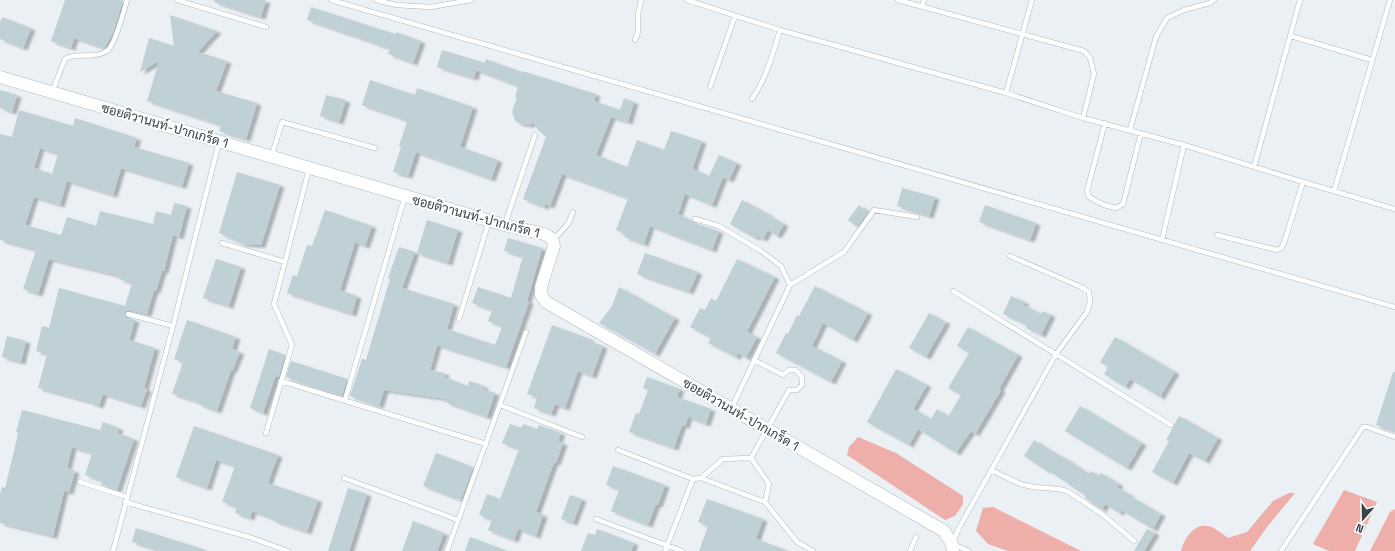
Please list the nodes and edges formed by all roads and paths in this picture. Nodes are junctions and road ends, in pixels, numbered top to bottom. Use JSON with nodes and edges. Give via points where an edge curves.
{"nodes":[{"id":1,"x":127,"y":0,"type":"edge"},
{"id":2,"x":177,"y":0,"type":"edge"},
{"id":3,"x":331,"y":0,"type":"edge"},
{"id":4,"x":376,"y":0,"type":"edge"},
{"id":5,"x":472,"y":0,"type":"edge"},
{"id":6,"x":641,"y":0,"type":"edge"},
{"id":7,"x":686,"y":0,"type":"edge"},
{"id":8,"x":898,"y":0,"type":"edge"},
{"id":9,"x":924,"y":0,"type":"edge"},
{"id":10,"x":1032,"y":0,"type":"edge"},
{"id":11,"x":1214,"y":0,"type":"edge"},
{"id":12,"x":1300,"y":0,"type":"edge"},
{"id":13,"x":1390,"y":0,"type":"edge"},
{"id":14,"x":922,"y":6,"type":"junction"},
{"id":15,"x":735,"y":16,"type":"junction"},
{"id":16,"x":266,"y":27,"type":"dead end"},
{"id":17,"x":780,"y":30,"type":"junction"},
{"id":18,"x":1021,"y":34,"type":"junction"},
{"id":19,"x":1291,"y":36,"type":"junction"},
{"id":20,"x":635,"y":40,"type":"dead end"},
{"id":21,"x":1372,"y":60,"type":"junction"},
{"id":22,"x":0,"y":77,"type":"edge"},
{"id":23,"x":710,"y":87,"type":"dead end"},
{"id":24,"x":52,"y":92,"type":"junction"},
{"id":25,"x":1006,"y":93,"type":"junction"},
{"id":26,"x":752,"y":99,"type":"dead end"},
{"id":27,"x":1083,"y":118,"type":"junction"},
{"id":28,"x":1105,"y":123,"type":"junction"},
{"id":29,"x":1130,"y":130,"type":"junction"},
{"id":30,"x":1141,"y":133,"type":"junction"},
{"id":31,"x":535,"y":135,"type":"dead end"},
{"id":32,"x":220,"y":142,"type":"junction"},
{"id":33,"x":1184,"y":145,"type":"junction"},
{"id":34,"x":374,"y":148,"type":"dead end"},
{"id":35,"x":271,"y":157,"type":"junction"},
{"id":36,"x":1254,"y":167,"type":"junction"},
{"id":37,"x":309,"y":168,"type":"junction"},
{"id":38,"x":1302,"y":182,"type":"junction"},
{"id":39,"x":1334,"y":191,"type":"junction"},
{"id":40,"x":405,"y":196,"type":"junction"},
{"id":41,"x":1395,"y":209,"type":"edge"},
{"id":42,"x":572,"y":212,"type":"dead end"},
{"id":43,"x":917,"y":217,"type":"dead end"},
{"id":44,"x":695,"y":219,"type":"dead end"},
{"id":45,"x":489,"y":221,"type":"junction"},
{"id":46,"x":504,"y":226,"type":"junction"},
{"id":47,"x":1217,"y":235,"type":"dead end"},
{"id":48,"x":553,"y":240,"type":"junction"},
{"id":49,"x":1162,"y":240,"type":"junction"},
{"id":50,"x":222,"y":243,"type":"dead end"},
{"id":51,"x":1010,"y":256,"type":"dead end"},
{"id":52,"x":285,"y":262,"type":"junction"},
{"id":53,"x":790,"y":285,"type":"junction"},
{"id":54,"x":953,"y":291,"type":"dead end"},
{"id":55,"x":1395,"y":307,"type":"edge"},
{"id":56,"x":128,"y":314,"type":"dead end"},
{"id":57,"x":459,"y":319,"type":"dead end"},
{"id":58,"x":173,"y":326,"type":"junction"},
{"id":59,"x":526,"y":332,"type":"dead end"},
{"id":60,"x":1056,"y":354,"type":"junction"},
{"id":61,"x":754,"y":360,"type":"junction"},
{"id":62,"x":281,"y":381,"type":"junction"},
{"id":63,"x":345,"y":400,"type":"junction"},
{"id":64,"x":500,"y":405,"type":"junction"},
{"id":65,"x":731,"y":408,"type":"junction"},
{"id":66,"x":1171,"y":425,"type":"dead end"},
{"id":67,"x":767,"y":430,"type":"junction"},
{"id":68,"x":266,"y":433,"type":"dead end"},
{"id":69,"x":582,"y":437,"type":"dead end"},
{"id":70,"x":1395,"y":437,"type":"edge"},
{"id":71,"x":486,"y":444,"type":"junction"},
{"id":72,"x":618,"y":450,"type":"dead end"},
{"id":73,"x":751,"y":458,"type":"junction"},
{"id":74,"x":991,"y":470,"type":"junction"},
{"id":75,"x":344,"y":478,"type":"dead end"},
{"id":76,"x":701,"y":478,"type":"junction"},
{"id":77,"x":693,"y":479,"type":"junction"},
{"id":78,"x":80,"y":482,"type":"dead end"},
{"id":79,"x":126,"y":499,"type":"junction"},
{"id":80,"x":765,"y":502,"type":"junction"},
{"id":81,"x":596,"y":519,"type":"dead end"},
{"id":82,"x":458,"y":520,"type":"junction"},
{"id":83,"x":916,"y":537,"type":"dead end"},
{"id":84,"x":1134,"y":541,"type":"dead end"},
{"id":85,"x":667,"y":546,"type":"junction"},
{"id":86,"x":953,"y":548,"type":"edge"},
{"id":87,"x":113,"y":551,"type":"edge"},
{"id":88,"x":288,"y":551,"type":"edge"},
{"id":89,"x":446,"y":551,"type":"edge"},
{"id":90,"x":665,"y":551,"type":"edge"},
{"id":91,"x":682,"y":551,"type":"edge"},
{"id":92,"x":813,"y":551,"type":"edge"},
{"id":93,"x":910,"y":551,"type":"edge"},
{"id":94,"x":969,"y":551,"type":"edge"},
{"id":95,"x":1281,"y":551,"type":"edge"}],
"edges":[{"from":1,"to":24,"type":"lane","via":[[119,26],[107,51],[97,55],[70,56],[65,59]]},
{"from":2,"to":16,"type":"lane"},
{"from":3,"to":49,"type":"lane"},
{"from":4,"to":5,"type":"lane","via":[[396,5],[431,7]]},
{"from":6,"to":20,"type":"lane"},
{"from":7,"to":15,"type":"lane"},
{"from":8,"to":14,"type":"lane"},
{"from":9,"to":14,"type":"lane"},
{"from":10,"to":18,"type":"lane"},
{"from":11,"to":29,"type":"lane","via":[[1167,18],[1156,37]]},
{"from":12,"to":19,"type":"lane"},
{"from":13,"to":21,"type":"lane"},
{"from":14,"to":18,"type":"lane"},
{"from":15,"to":17,"type":"lane"},
{"from":15,"to":23,"type":"lane"},
{"from":17,"to":25,"type":"lane"},
{"from":17,"to":26,"type":"lane","via":[[757,92]]},
{"from":18,"to":25,"type":"lane"},
{"from":18,"to":27,"type":"lane","via":[[1084,51],[1089,56],[1094,74]]},
{"from":19,"to":21,"type":"lane"},
{"from":19,"to":36,"type":"lane"},
{"from":21,"to":39,"type":"lane"},
{"from":22,"to":24,"type":"street","name":"ซอยติวานนท์-ปากเกร็ด 1"},
{"from":24,"to":32,"type":"street","name":"ซอยติวานนท์-ปากเกร็ด 1"},
{"from":25,"to":27,"type":"lane"},
{"from":27,"to":28,"type":"lane"},
{"from":28,"to":29,"type":"lane"},
{"from":28,"to":30,"type":"lane","via":[[1087,191],[1089,197],[1104,205],[1116,208],[1123,204]]},
{"from":29,"to":30,"type":"lane"},
{"from":30,"to":33,"type":"lane"},
{"from":31,"to":46,"type":"lane"},
{"from":32,"to":35,"type":"street","name":"ซอยติวานนท์-ปากเกร็ด 1"},
{"from":32,"to":58,"type":"lane"},
{"from":33,"to":36,"type":"lane"},
{"from":33,"to":49,"type":"lane"},
{"from":34,"to":35,"type":"lane","via":[[282,122]]},
{"from":35,"to":37,"type":"street","name":"ซอยติวานนท์-ปากเกร็ด 1"},
{"from":36,"to":38,"type":"lane"},
{"from":37,"to":40,"type":"street","name":"ซอยติวานนท์-ปากเกร็ด 1"},
{"from":37,"to":52,"type":"lane"},
{"from":38,"to":39,"type":"lane"},
{"from":38,"to":47,"type":"lane","via":[[1281,248],[1277,250]]},
{"from":39,"to":41,"type":"lane"},
{"from":40,"to":45,"type":"street","name":"ซอยติวานนท์-ปากเกร็ด 1"},
{"from":40,"to":63,"type":"lane"},
{"from":42,"to":48,"type":"lane","via":[[568,224]]},
{"from":43,"to":53,"type":"lane","via":[[874,210],[844,252]]},
{"from":44,"to":53,"type":"lane","via":[[719,226],[761,251],[781,266]]},
{"from":45,"to":46,"type":"street","name":"ซอยติวานนท์-ปากเกร็ด 1"},
{"from":45,"to":57,"type":"lane"},
{"from":46,"to":48,"type":"street","name":"ซอยติวานนท์-ปากเกร็ด 1","via":[[544,234]]},
{"from":48,"to":65,"type":"street","name":"ซอยติวานนท์-ปากเกร็ด 1","via":[[554,246],[541,287],[541,295],[546,302]]},
{"from":49,"to":55,"type":"lane"},
{"from":50,"to":52,"type":"lane"},
{"from":51,"to":60,"type":"lane","via":[[1089,292],[1087,312]]},
{"from":52,"to":62,"type":"lane","via":[[274,304],[292,346]]},
{"from":53,"to":61,"type":"lane"},
{"from":54,"to":60,"type":"lane"},
{"from":56,"to":58,"type":"lane"},
{"from":58,"to":79,"type":"lane"},
{"from":59,"to":64,"type":"lane"},
{"from":60,"to":66,"type":"lane"},
{"from":60,"to":74,"type":"lane"},
{"from":61,"to":65,"type":"lane"},
{"from":61,"to":67,"type":"lane","via":[[783,374],[789,370],[796,370],[802,377],[802,385],[797,390],[789,390]]},
{"from":62,"to":63,"type":"lane"},
{"from":62,"to":68,"type":"lane"},
{"from":63,"to":71,"type":"lane"},
{"from":64,"to":69,"type":"lane"},
{"from":64,"to":71,"type":"lane"},
{"from":65,"to":67,"type":"street","name":"ซอยติวานนท์-ปากเกร็ด 1"},
{"from":67,"to":73,"type":"lane"},
{"from":67,"to":86,"type":"street","name":"ซอยติวานนท์-ปากเกร็ด 1","via":[[944,531]]},
{"from":70,"to":95,"type":"lane","via":[[1363,427]]},
{"from":71,"to":82,"type":"lane"},
{"from":72,"to":77,"type":"lane"},
{"from":73,"to":76,"type":"lane","via":[[723,459]]},
{"from":73,"to":80,"type":"lane","via":[[769,484]]},
{"from":74,"to":84,"type":"lane","via":[[1020,484],[1067,491],[1102,514]]},
{"from":74,"to":86,"type":"lane","via":[[959,528]]},
{"from":75,"to":82,"type":"lane"},
{"from":76,"to":77,"type":"lane"},
{"from":76,"to":80,"type":"lane"},
{"from":77,"to":85,"type":"lane"},
{"from":78,"to":79,"type":"lane"},
{"from":79,"to":87,"type":"lane"},
{"from":79,"to":88,"type":"lane"},
{"from":80,"to":92,"type":"lane","via":[[797,542]]},
{"from":81,"to":85,"type":"lane"},
{"from":82,"to":89,"type":"lane"},
{"from":83,"to":93,"type":"lane"},
{"from":85,"to":90,"type":"lane"},
{"from":85,"to":91,"type":"lane"},
{"from":86,"to":94,"type":"lane","name":"ซอยติวานนท์-ปากเกร็ด 1"}]}
